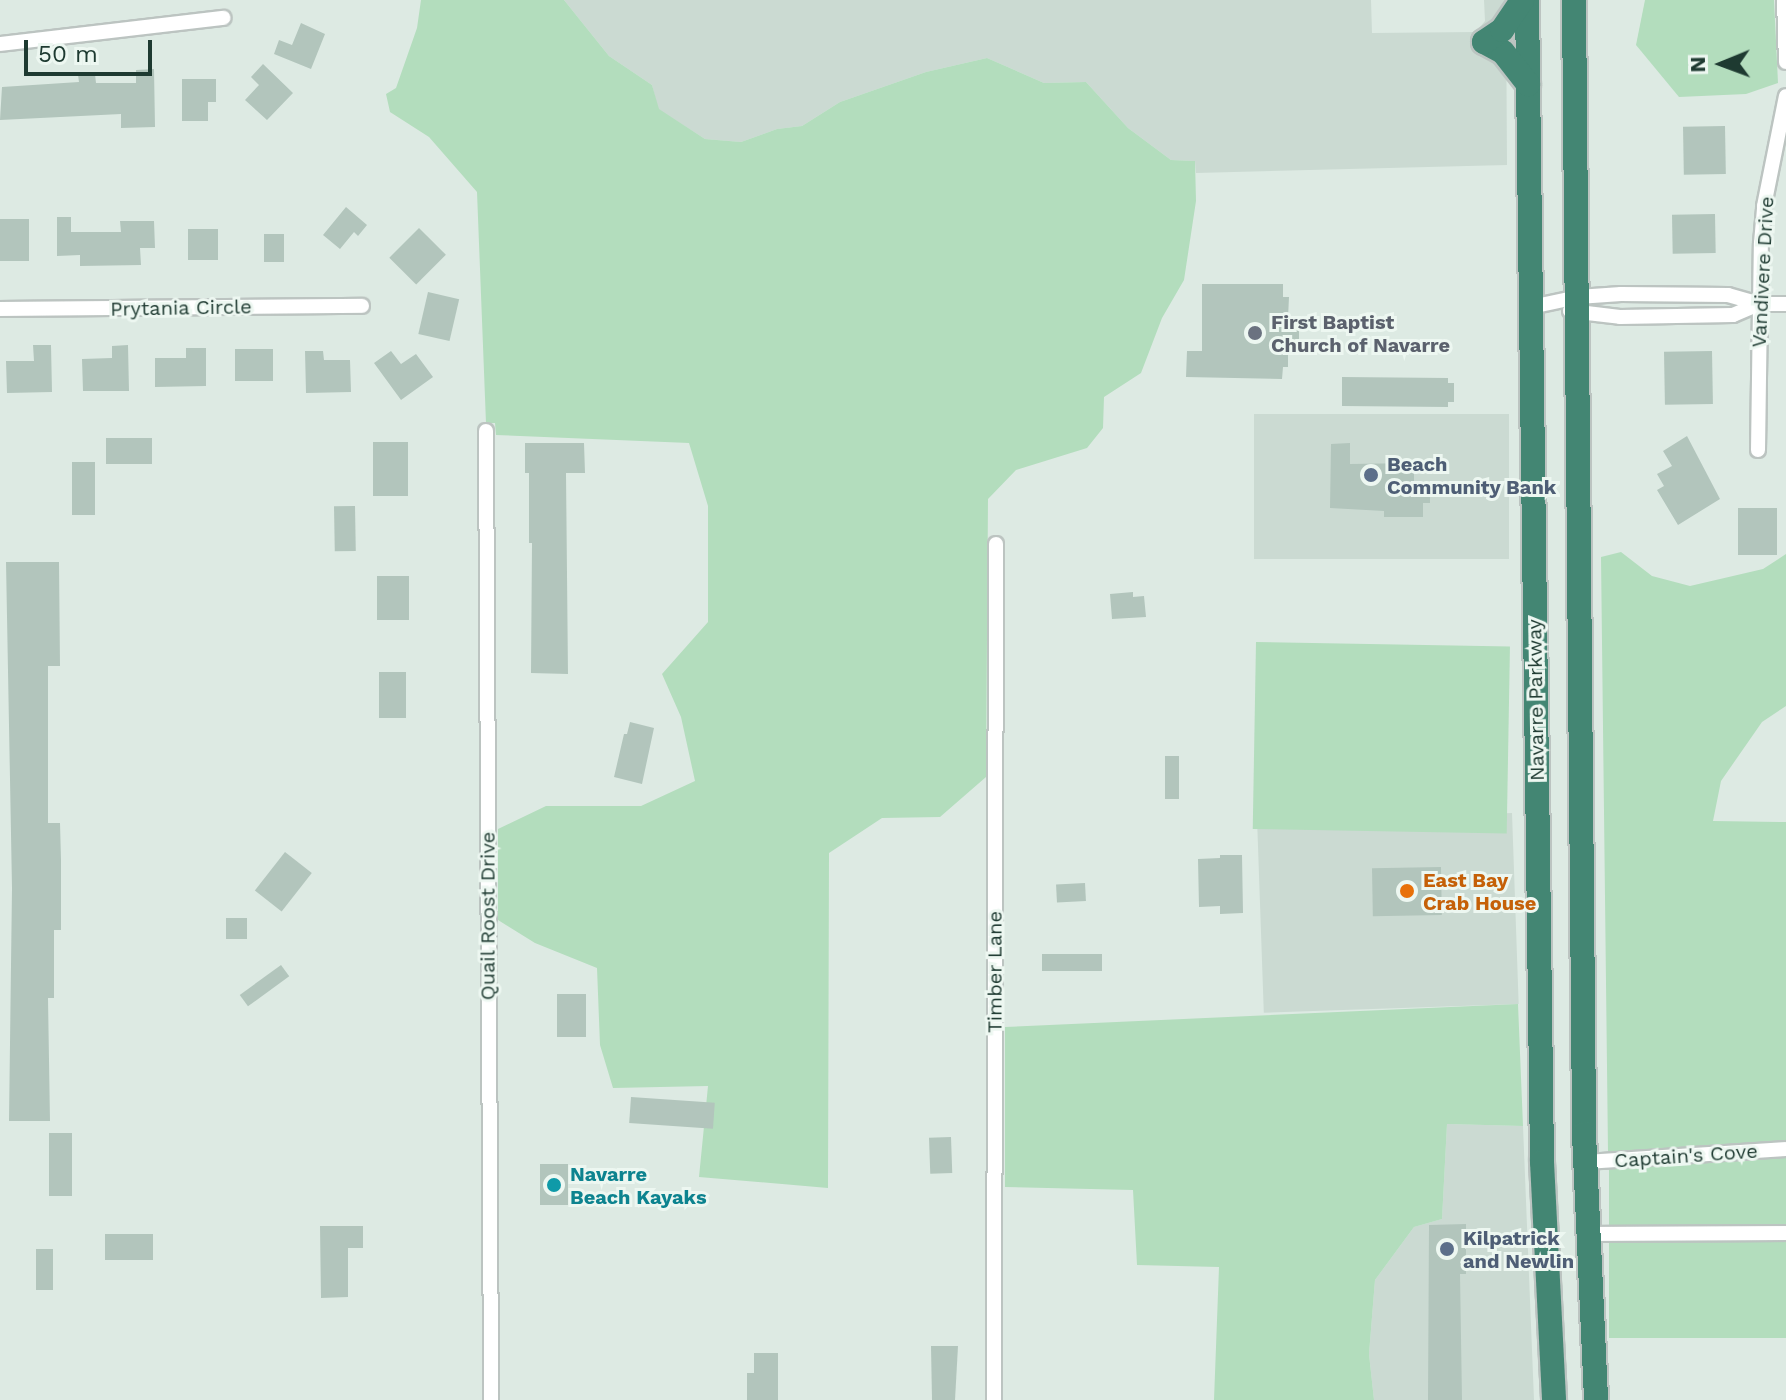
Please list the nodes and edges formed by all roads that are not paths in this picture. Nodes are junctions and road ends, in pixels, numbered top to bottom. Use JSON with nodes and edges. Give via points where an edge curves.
{"nodes":[{"id":1,"x":1524,"y":0,"type":"edge"},
{"id":2,"x":1574,"y":0,"type":"edge"},
{"id":3,"x":1784,"y":0,"type":"edge"},
{"id":4,"x":223,"y":18,"type":"dead end"},
{"id":5,"x":0,"y":44,"type":"edge"},
{"id":6,"x":1786,"y":62,"type":"edge"},
{"id":7,"x":1528,"y":84,"type":"junction"},
{"id":8,"x":1786,"y":96,"type":"edge"},
{"id":9,"x":1578,"y":304,"type":"junction"},
{"id":10,"x":1759,"y":304,"type":"junction"},
{"id":11,"x":1786,"y":304,"type":"edge"},
{"id":12,"x":362,"y":306,"type":"dead end"},
{"id":13,"x":1531,"y":307,"type":"junction"},
{"id":14,"x":0,"y":309,"type":"edge"},
{"id":15,"x":486,"y":431,"type":"dead end"},
{"id":16,"x":1758,"y":450,"type":"dead end"},
{"id":17,"x":996,"y":544,"type":"dead end"},
{"id":18,"x":1786,"y":1149,"type":"edge"},
{"id":19,"x":1585,"y":1162,"type":"junction"},
{"id":20,"x":1786,"y":1233,"type":"edge"},
{"id":21,"x":1588,"y":1234,"type":"junction"},
{"id":22,"x":491,"y":1400,"type":"edge"},
{"id":23,"x":994,"y":1400,"type":"edge"},
{"id":24,"x":1554,"y":1400,"type":"edge"},
{"id":25,"x":1596,"y":1400,"type":"edge"}],
"edges":[{"from":1,"to":7,"type":"highway","name":"Navarre Parkway"},
{"from":1,"to":7,"type":"highway","via":[[1502,30],[1484,42],[1503,52]]},
{"from":2,"to":9,"type":"highway"},
{"from":3,"to":6,"type":"street"},
{"from":4,"to":5,"type":"street"},
{"from":7,"to":13,"type":"highway","name":"Navarre Parkway"},
{"from":8,"to":10,"type":"street","name":"Vandivere Drive","via":[[1764,206]]},
{"from":9,"to":10,"type":"street","via":[[1728,295]]},
{"from":9,"to":10,"type":"street","via":[[1620,317],[1733,315]]},
{"from":9,"to":13,"type":"street"},
{"from":9,"to":19,"type":"highway"},
{"from":10,"to":11,"type":"street"},
{"from":10,"to":16,"type":"street","name":"Vandivere Drive"},
{"from":12,"to":14,"type":"street","name":"Prytania Circle"},
{"from":13,"to":24,"type":"highway","name":"Navarre Parkway","via":[[1542,1162]]},
{"from":15,"to":22,"type":"street","name":"Quail Roost Drive"},
{"from":17,"to":23,"type":"street","name":"Timber Lane"},
{"from":18,"to":19,"type":"street","name":"Captain's Cove"},
{"from":19,"to":21,"type":"highway"},
{"from":20,"to":21,"type":"street"},
{"from":21,"to":25,"type":"highway"}]}
